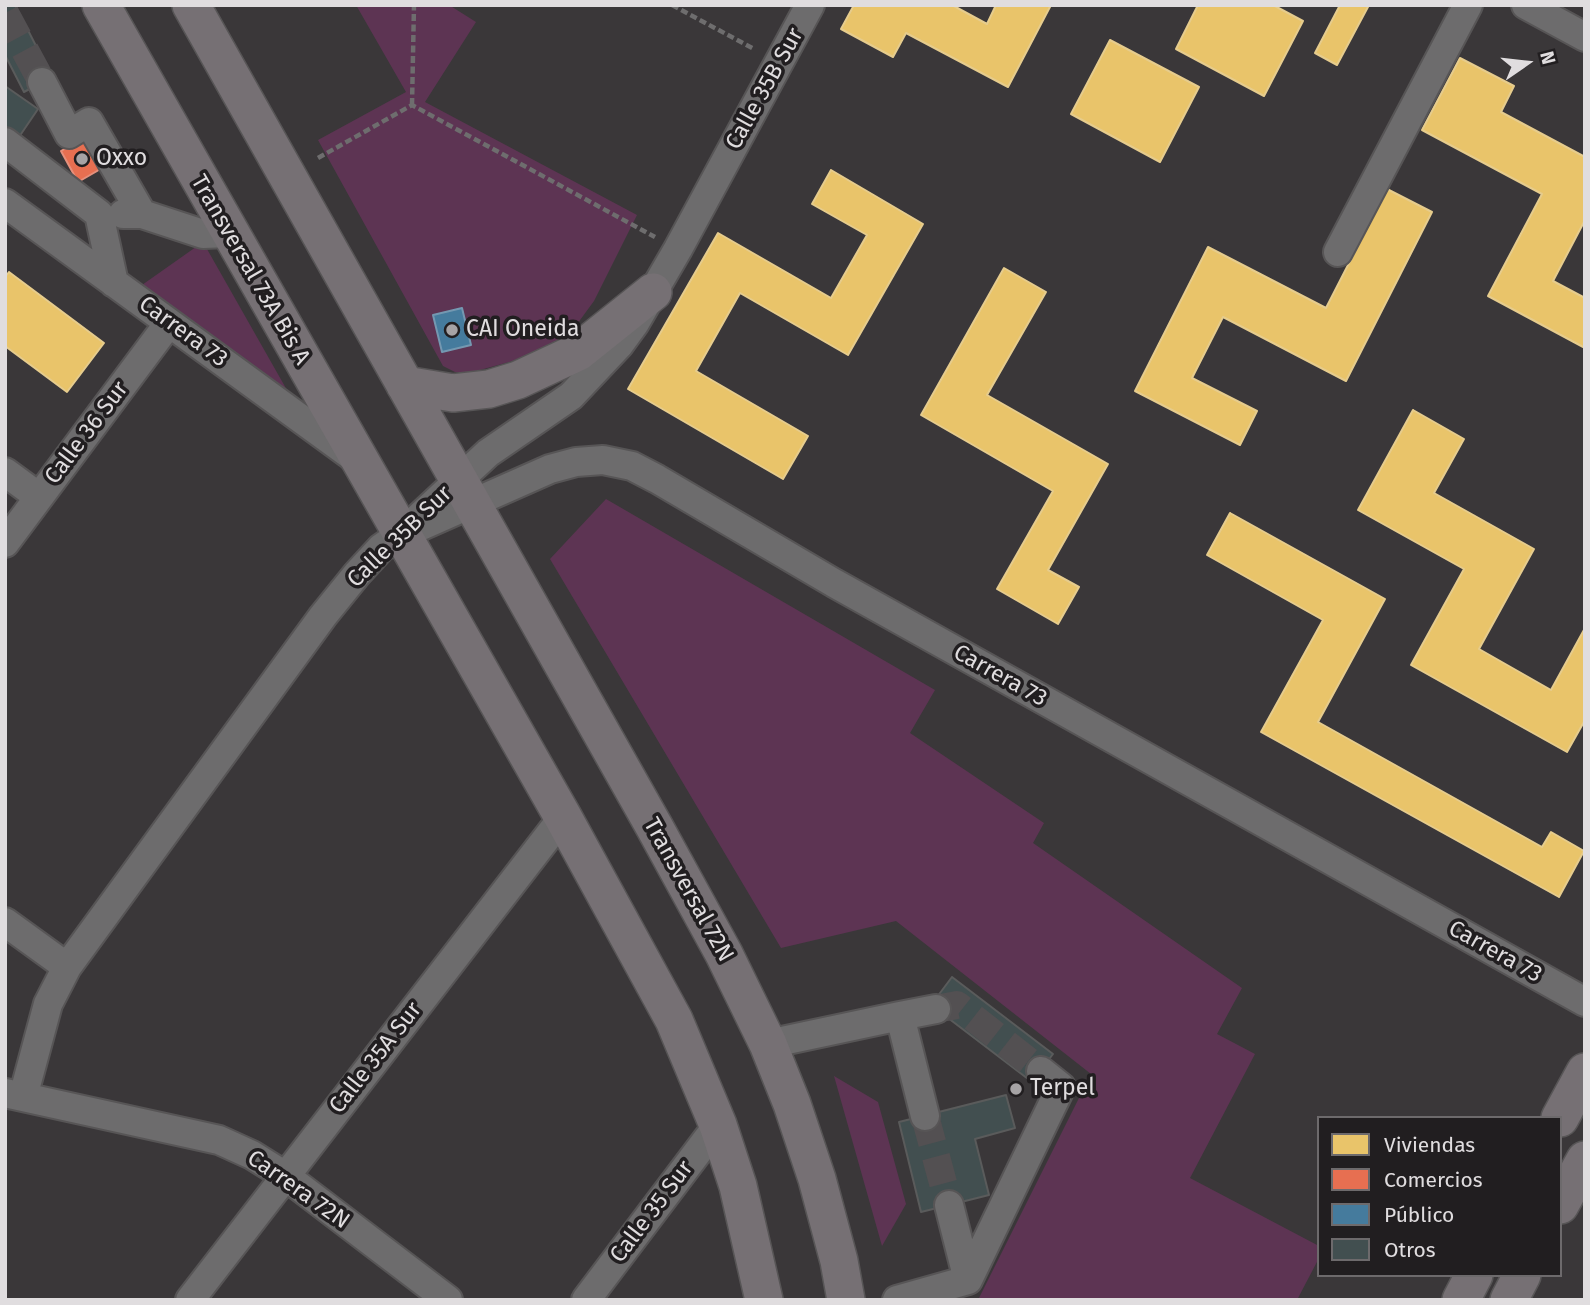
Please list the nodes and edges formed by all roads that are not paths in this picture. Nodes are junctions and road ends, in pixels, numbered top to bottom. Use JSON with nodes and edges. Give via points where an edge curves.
{"nodes":[{"id":1,"x":101,"y":5,"type":"edge"},
{"id":2,"x":191,"y":5,"type":"edge"},
{"id":3,"x":810,"y":5,"type":"edge"},
{"id":4,"x":1468,"y":5,"type":"edge"},
{"id":5,"x":1526,"y":5,"type":"edge"},
{"id":6,"x":1585,"y":37,"type":"edge"},
{"id":7,"x":42,"y":82,"type":"tunnel mouth"},
{"id":8,"x":69,"y":134,"type":"junction"},
{"id":9,"x":5,"y":142,"type":"edge"},
{"id":10,"x":37,"y":165,"type":"junction"},
{"id":11,"x":5,"y":203,"type":"edge"},
{"id":12,"x":99,"y":214,"type":"junction"},
{"id":13,"x":142,"y":214,"type":"junction"},
{"id":14,"x":229,"y":233,"type":"junction"},
{"id":15,"x":1338,"y":252,"type":"dead end"},
{"id":16,"x":114,"y":283,"type":"junction"},
{"id":17,"x":653,"y":292,"type":"junction"},
{"id":18,"x":169,"y":323,"type":"junction"},
{"id":19,"x":405,"y":385,"type":"junction"},
{"id":20,"x":360,"y":462,"type":"junction"},
{"id":21,"x":5,"y":472,"type":"edge"},
{"id":22,"x":466,"y":492,"type":"junction"},
{"id":23,"x":39,"y":497,"type":"junction"},
{"id":24,"x":401,"y":534,"type":"junction"},
{"id":25,"x":5,"y":543,"type":"edge"},
{"id":26,"x":563,"y":817,"type":"junction"},
{"id":27,"x":5,"y":922,"type":"edge"},
{"id":28,"x":67,"y":967,"type":"junction"},
{"id":29,"x":1585,"y":1002,"type":"edge"},
{"id":30,"x":936,"y":1009,"type":"tunnel mouth"},
{"id":31,"x":900,"y":1016,"type":"junction"},
{"id":32,"x":768,"y":1044,"type":"junction"},
{"id":33,"x":1041,"y":1071,"type":"tunnel mouth"},
{"id":34,"x":1585,"y":1072,"type":"edge"},
{"id":35,"x":14,"y":1095,"type":"edge"},
{"id":36,"x":925,"y":1116,"type":"tunnel mouth"},
{"id":37,"x":1561,"y":1116,"type":"edge"},
{"id":38,"x":718,"y":1125,"type":"junction"},
{"id":39,"x":1585,"y":1160,"type":"edge"},
{"id":40,"x":284,"y":1175,"type":"junction"},
{"id":41,"x":1562,"y":1201,"type":"edge"},
{"id":42,"x":948,"y":1205,"type":"tunnel mouth"},
{"id":43,"x":1473,"y":1277,"type":"edge"},
{"id":44,"x":1521,"y":1277,"type":"edge"},
{"id":45,"x":968,"y":1280,"type":"junction"},
{"id":46,"x":190,"y":1300,"type":"edge"},
{"id":47,"x":448,"y":1300,"type":"edge"},
{"id":48,"x":586,"y":1300,"type":"edge"},
{"id":49,"x":764,"y":1300,"type":"edge"},
{"id":50,"x":846,"y":1300,"type":"edge"},
{"id":51,"x":897,"y":1300,"type":"edge"},
{"id":52,"x":1461,"y":1300,"type":"edge"},
{"id":53,"x":1509,"y":1300,"type":"edge"}],
"edges":[{"from":1,"to":14,"type":"main road","name":"Transversal 73A Bis A"},
{"from":2,"to":19,"type":"main road"},
{"from":3,"to":17,"type":"street","name":"Calle 35B Sur"},
{"from":4,"to":15,"type":"street"},
{"from":5,"to":6,"type":"street"},
{"from":7,"to":8,"type":"street"},
{"from":8,"to":10,"type":"street"},
{"from":8,"to":13,"type":"street","via":[[89,122]]},
{"from":9,"to":10,"type":"street"},
{"from":10,"to":12,"type":"street"},
{"from":11,"to":16,"type":"street","name":"Carrera 73"},
{"from":12,"to":13,"type":"street"},
{"from":12,"to":16,"type":"street"},
{"from":13,"to":14,"type":"street","via":[[203,234]]},
{"from":14,"to":20,"type":"main road","name":"Transversal 73A Bis A"},
{"from":16,"to":18,"type":"street","name":"Carrera 73"},
{"from":17,"to":19,"type":"main road","via":[[578,352],[518,380],[453,393]]},
{"from":17,"to":22,"type":"street","name":"Calle 35B Sur","via":[[597,371],[571,396],[488,453]]},
{"from":18,"to":20,"type":"street","name":"Carrera 73"},
{"from":18,"to":23,"type":"street","name":"Calle 36 Sur"},
{"from":19,"to":22,"type":"main road"},
{"from":20,"to":24,"type":"main road","name":"Transversal 73A Bis A"},
{"from":21,"to":23,"type":"street"},
{"from":22,"to":24,"type":"street","name":"Carrera 73"},
{"from":22,"to":29,"type":"street","name":"Carrera 73","via":[[576,462],[603,460],[632,466]]},
{"from":22,"to":32,"type":"main road","name":"Transversal 72N","via":[[662,839]]},
{"from":23,"to":25,"type":"street","name":"Calle 36 Sur"},
{"from":24,"to":26,"type":"main road"},
{"from":24,"to":28,"type":"street","name":"Calle 35B Sur","via":[[357,574],[323,616]]},
{"from":26,"to":38,"type":"main road","via":[[674,1020]]},
{"from":26,"to":40,"type":"street","name":"Calle 35A Sur"},
{"from":27,"to":28,"type":"street"},
{"from":28,"to":35,"type":"street","name":"Calle 35B Sur"},
{"from":30,"to":31,"type":"street"},
{"from":31,"to":32,"type":"street"},
{"from":31,"to":36,"type":"street"},
{"from":32,"to":50,"type":"main road","name":"Transversal 72N","via":[[817,1179]]},
{"from":33,"to":45,"type":"street","via":[[1061,1087]]},
{"from":34,"to":37,"type":"main road"},
{"from":35,"to":40,"type":"street","name":"Carrera 72N","via":[[219,1140]]},
{"from":38,"to":48,"type":"street","name":"Calle 35 Sur"},
{"from":38,"to":49,"type":"main road","via":[[738,1186]]},
{"from":39,"to":41,"type":"main road"},
{"from":40,"to":46,"type":"street","name":"Calle 35A Sur"},
{"from":40,"to":47,"type":"street","name":"Carrera 72N"},
{"from":42,"to":45,"type":"street"},
{"from":43,"to":52,"type":"main road"},
{"from":44,"to":53,"type":"main road"},
{"from":45,"to":51,"type":"street"}]}
